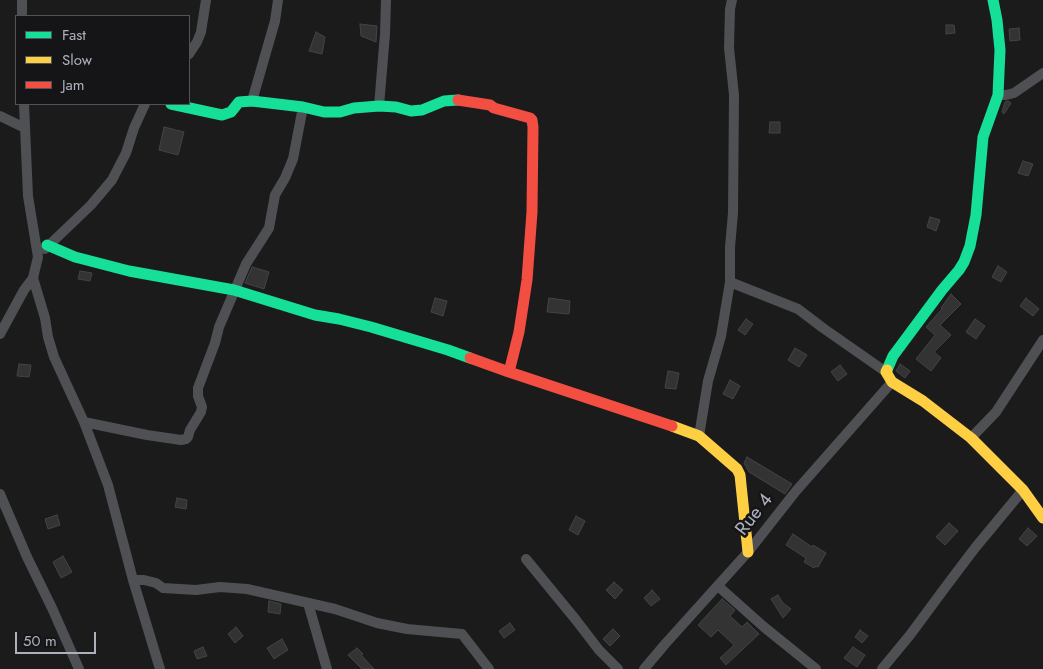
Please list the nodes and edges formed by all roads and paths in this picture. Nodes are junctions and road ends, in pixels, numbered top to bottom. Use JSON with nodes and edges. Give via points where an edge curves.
{"nodes":[{"id":1,"x":22,"y":0,"type":"edge"},
{"id":2,"x":206,"y":0,"type":"edge"},
{"id":3,"x":278,"y":0,"type":"edge"},
{"id":4,"x":386,"y":0,"type":"edge"},
{"id":5,"x":732,"y":0,"type":"edge"},
{"id":6,"x":993,"y":0,"type":"edge"},
{"id":7,"x":22,"y":15,"type":"edge"},
{"id":8,"x":190,"y":53,"type":"edge"},
{"id":9,"x":1043,"y":73,"type":"edge"},
{"id":10,"x":998,"y":96,"type":"junction"},
{"id":11,"x":252,"y":100,"type":"junction"},
{"id":12,"x":24,"y":105,"type":"edge"},
{"id":13,"x":145,"y":105,"type":"edge"},
{"id":14,"x":176,"y":105,"type":"edge"},
{"id":15,"x":379,"y":106,"type":"junction"},
{"id":16,"x":303,"y":107,"type":"junction"},
{"id":17,"x":0,"y":116,"type":"edge"},
{"id":18,"x":25,"y":128,"type":"junction"},
{"id":19,"x":47,"y":245,"type":"junction"},
{"id":20,"x":38,"y":258,"type":"junction"},
{"id":21,"x":33,"y":278,"type":"junction"},
{"id":22,"x":730,"y":282,"type":"junction"},
{"id":23,"x":234,"y":290,"type":"junction"},
{"id":24,"x":5,"y":316,"type":"edge"},
{"id":25,"x":0,"y":334,"type":"edge"},
{"id":26,"x":1043,"y":340,"type":"edge"},
{"id":27,"x":509,"y":372,"type":"junction"},
{"id":28,"x":886,"y":372,"type":"junction"},
{"id":29,"x":892,"y":382,"type":"junction"},
{"id":30,"x":84,"y":422,"type":"junction"},
{"id":31,"x":699,"y":436,"type":"junction"},
{"id":32,"x":972,"y":438,"type":"junction"},
{"id":33,"x":1023,"y":490,"type":"junction"},
{"id":34,"x":0,"y":494,"type":"edge"},
{"id":35,"x":1043,"y":518,"type":"edge"},
{"id":36,"x":748,"y":552,"type":"junction"},
{"id":37,"x":526,"y":559,"type":"dead end"},
{"id":38,"x":133,"y":580,"type":"junction"},
{"id":39,"x":718,"y":586,"type":"junction"},
{"id":40,"x":308,"y":603,"type":"junction"},
{"id":41,"x":79,"y":669,"type":"edge"},
{"id":42,"x":160,"y":669,"type":"edge"},
{"id":43,"x":327,"y":669,"type":"edge"},
{"id":44,"x":490,"y":669,"type":"edge"},
{"id":45,"x":618,"y":669,"type":"edge"},
{"id":46,"x":644,"y":669,"type":"edge"},
{"id":47,"x":816,"y":669,"type":"edge"},
{"id":48,"x":882,"y":669,"type":"edge"}],
"edges":[{"from":1,"to":7,"type":"street"},
{"from":2,"to":8,"type":"street","via":[[198,42]]},
{"from":3,"to":11,"type":"street"},
{"from":4,"to":15,"type":"street"},
{"from":5,"to":22,"type":"street","via":[[729,48],[734,95]]},
{"from":6,"to":10,"type":"street","via":[[1000,50]]},
{"from":9,"to":10,"type":"street","via":[[1014,93]]},
{"from":10,"to":28,"type":"street","via":[[983,138],[976,216],[964,262],[890,360]]},
{"from":11,"to":14,"type":"street","via":[[239,102],[231,112],[222,115]]},
{"from":11,"to":16,"type":"street"},
{"from":12,"to":18,"type":"street"},
{"from":13,"to":19,"type":"street","via":[[112,180]]},
{"from":15,"to":16,"type":"street","via":[[340,112]]},
{"from":15,"to":27,"type":"street","via":[[411,111],[457,100],[490,106],[532,120],[532,212],[527,280]]},
{"from":16,"to":23,"type":"street","via":[[293,159],[276,195],[269,228]]},
{"from":17,"to":18,"type":"street"},
{"from":18,"to":20,"type":"street","via":[[28,196]]},
{"from":19,"to":20,"type":"street"},
{"from":19,"to":23,"type":"street","via":[[75,257],[129,270]]},
{"from":20,"to":21,"type":"street"},
{"from":21,"to":24,"type":"street"},
{"from":21,"to":30,"type":"street","via":[[54,357]]},
{"from":22,"to":28,"type":"street","via":[[798,309]]},
{"from":22,"to":31,"type":"street"},
{"from":23,"to":27,"type":"street","via":[[315,316],[355,323],[438,347]]},
{"from":23,"to":30,"type":"street","via":[[198,388],[202,407],[186,439]]},
{"from":24,"to":25,"type":"street"},
{"from":26,"to":32,"type":"street","via":[[996,412]]},
{"from":27,"to":31,"type":"street"},
{"from":28,"to":29,"type":"street"},
{"from":29,"to":32,"type":"street"},
{"from":29,"to":36,"type":"street","name":"Rue 4","via":[[796,491]]},
{"from":30,"to":38,"type":"street","via":[[108,485]]},
{"from":31,"to":36,"type":"street","via":[[740,475]]},
{"from":32,"to":33,"type":"street"},
{"from":33,"to":35,"type":"street"},
{"from":33,"to":48,"type":"street"},
{"from":34,"to":41,"type":"street"},
{"from":36,"to":39,"type":"street","name":"Rue 4"},
{"from":37,"to":45,"type":"street"},
{"from":38,"to":40,"type":"street","via":[[156,583],[162,588],[247,589]]},
{"from":38,"to":42,"type":"street"},
{"from":39,"to":46,"type":"street","name":"Rue 4"},
{"from":39,"to":47,"type":"street"},
{"from":40,"to":43,"type":"street"},
{"from":40,"to":44,"type":"street","via":[[377,623],[462,634]]}]}
